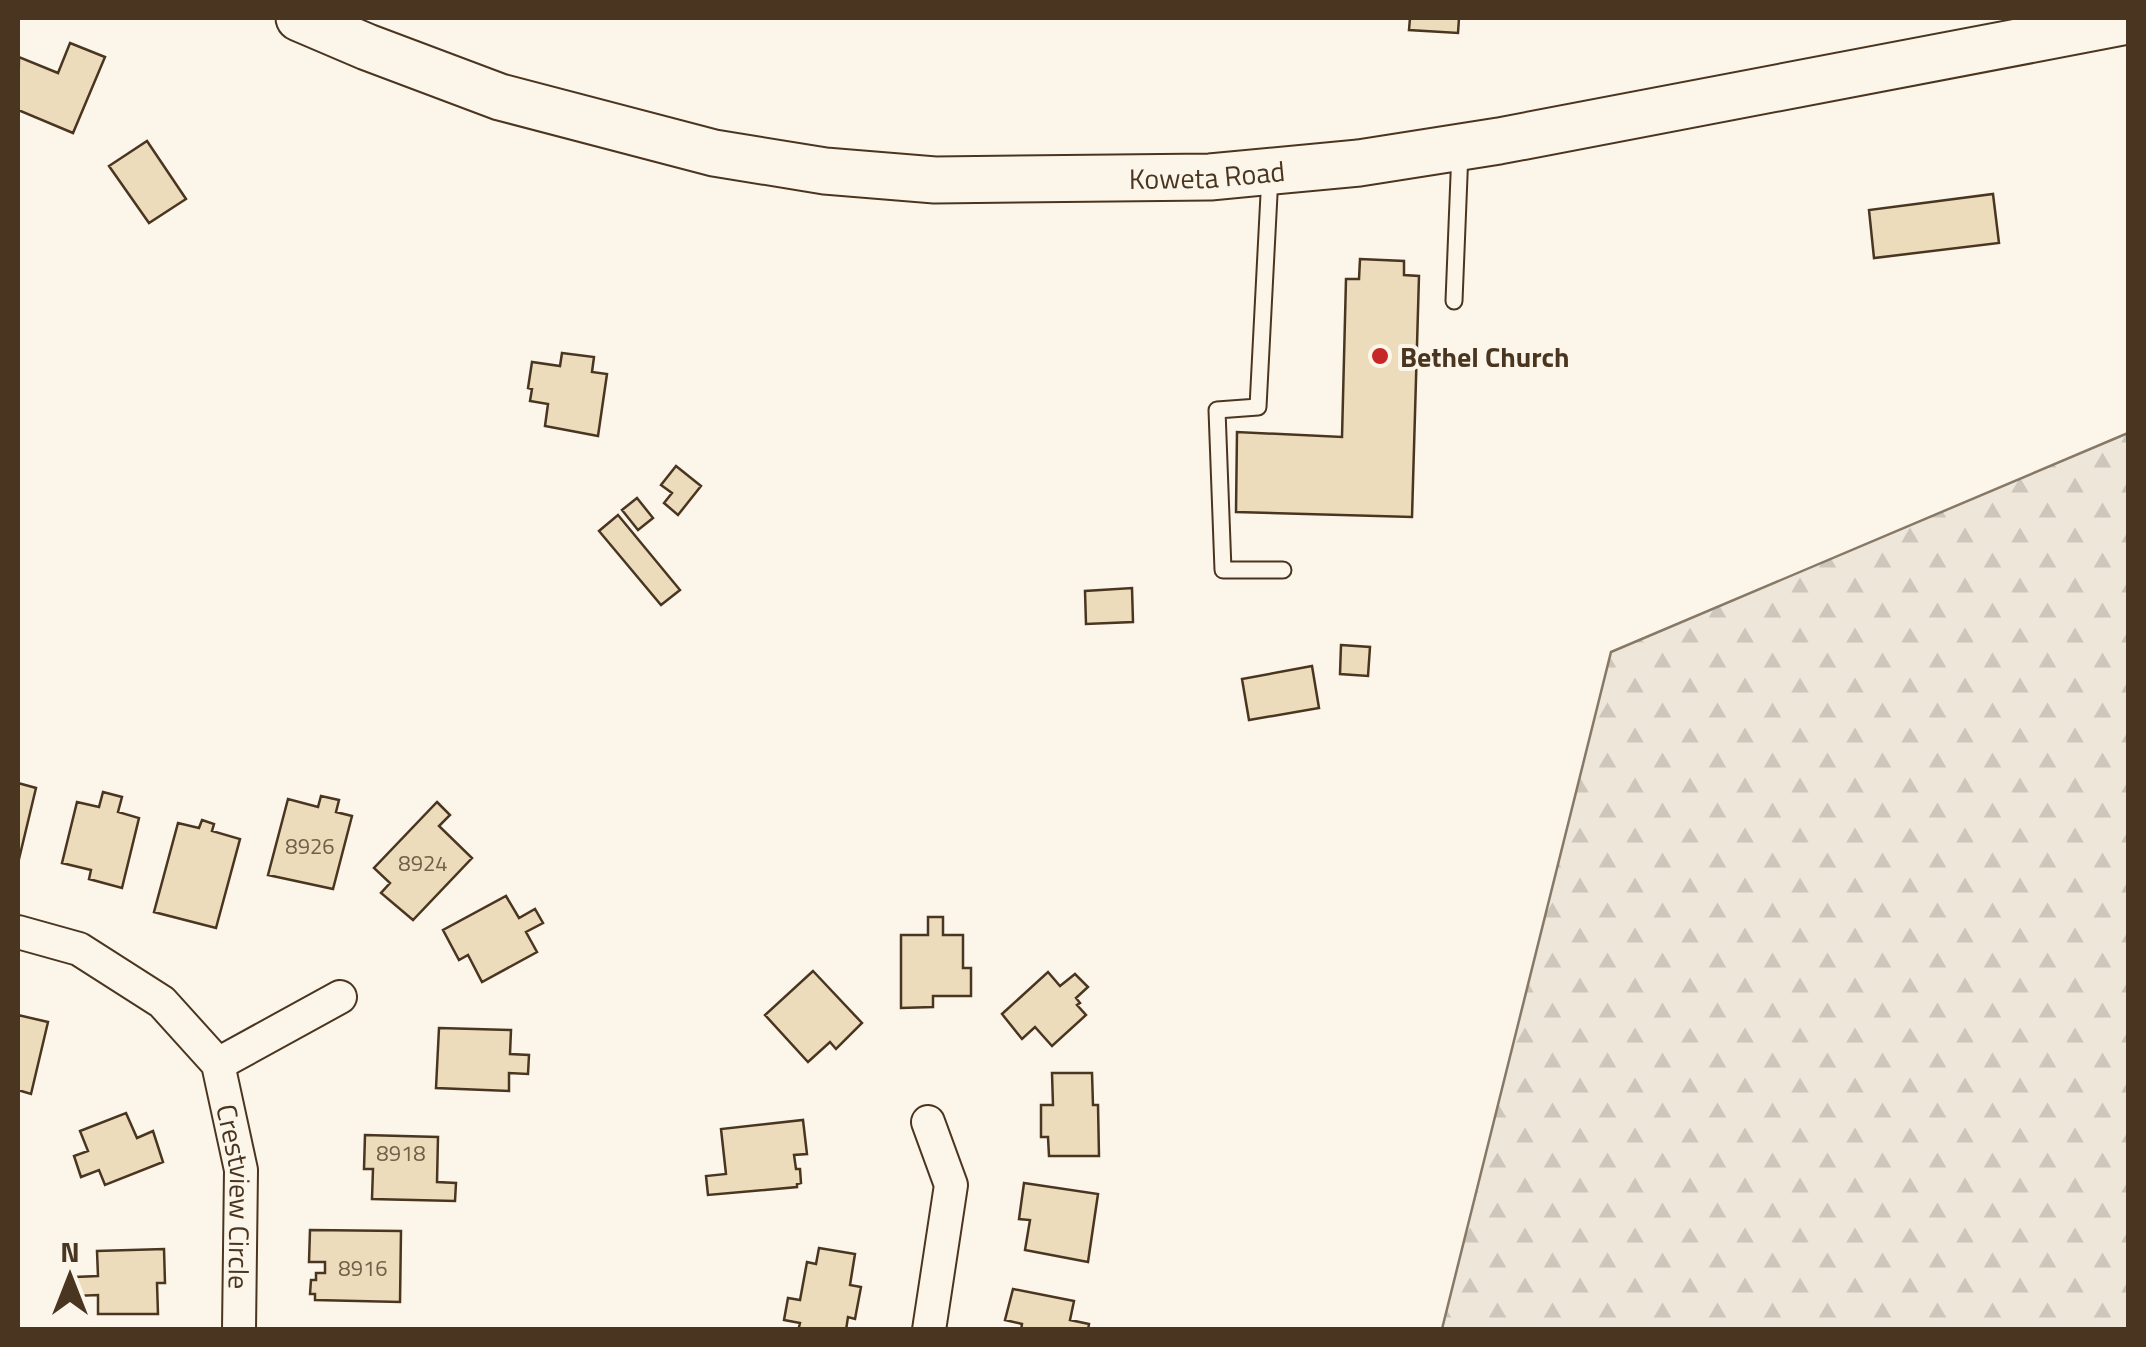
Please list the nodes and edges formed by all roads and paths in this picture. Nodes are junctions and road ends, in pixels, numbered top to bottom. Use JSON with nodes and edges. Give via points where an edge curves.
{"nodes":[{"id":1,"x":299,"y":18,"type":"edge"},
{"id":2,"x":2128,"y":21,"type":"edge"},
{"id":3,"x":1460,"y":147,"type":"junction"},
{"id":4,"x":1270,"y":172,"type":"junction"},
{"id":5,"x":1454,"y":301,"type":"dead end"},
{"id":6,"x":1283,"y":570,"type":"dead end"},
{"id":7,"x":18,"y":932,"type":"edge"},
{"id":8,"x":340,"y":997,"type":"dead end"},
{"id":9,"x":218,"y":1064,"type":"junction"},
{"id":10,"x":928,"y":1122,"type":"dead end"},
{"id":11,"x":240,"y":1330,"type":"edge"},
{"id":12,"x":929,"y":1330,"type":"edge"}],
"edges":[{"from":1,"to":4,"type":"street","name":"Koweta Road","via":[[500,97],[714,153],[825,171],[935,180]]},
{"from":2,"to":3,"type":"street","name":"Koweta Road"},
{"from":3,"to":4,"type":"street","name":"Koweta Road"},
{"from":3,"to":5,"type":"lane"},
{"from":4,"to":6,"type":"lane","via":[[1258,407],[1218,410],[1218,428],[1223,570]]},
{"from":7,"to":9,"type":"street","name":"Crestview Circle","via":[[79,948],[162,1002]]},
{"from":8,"to":9,"type":"street","name":"Crestview Circle"},
{"from":9,"to":11,"type":"street","name":"Crestview Circle","via":[[241,1170]]},
{"from":10,"to":12,"type":"street","via":[[950,1186]]}]}
